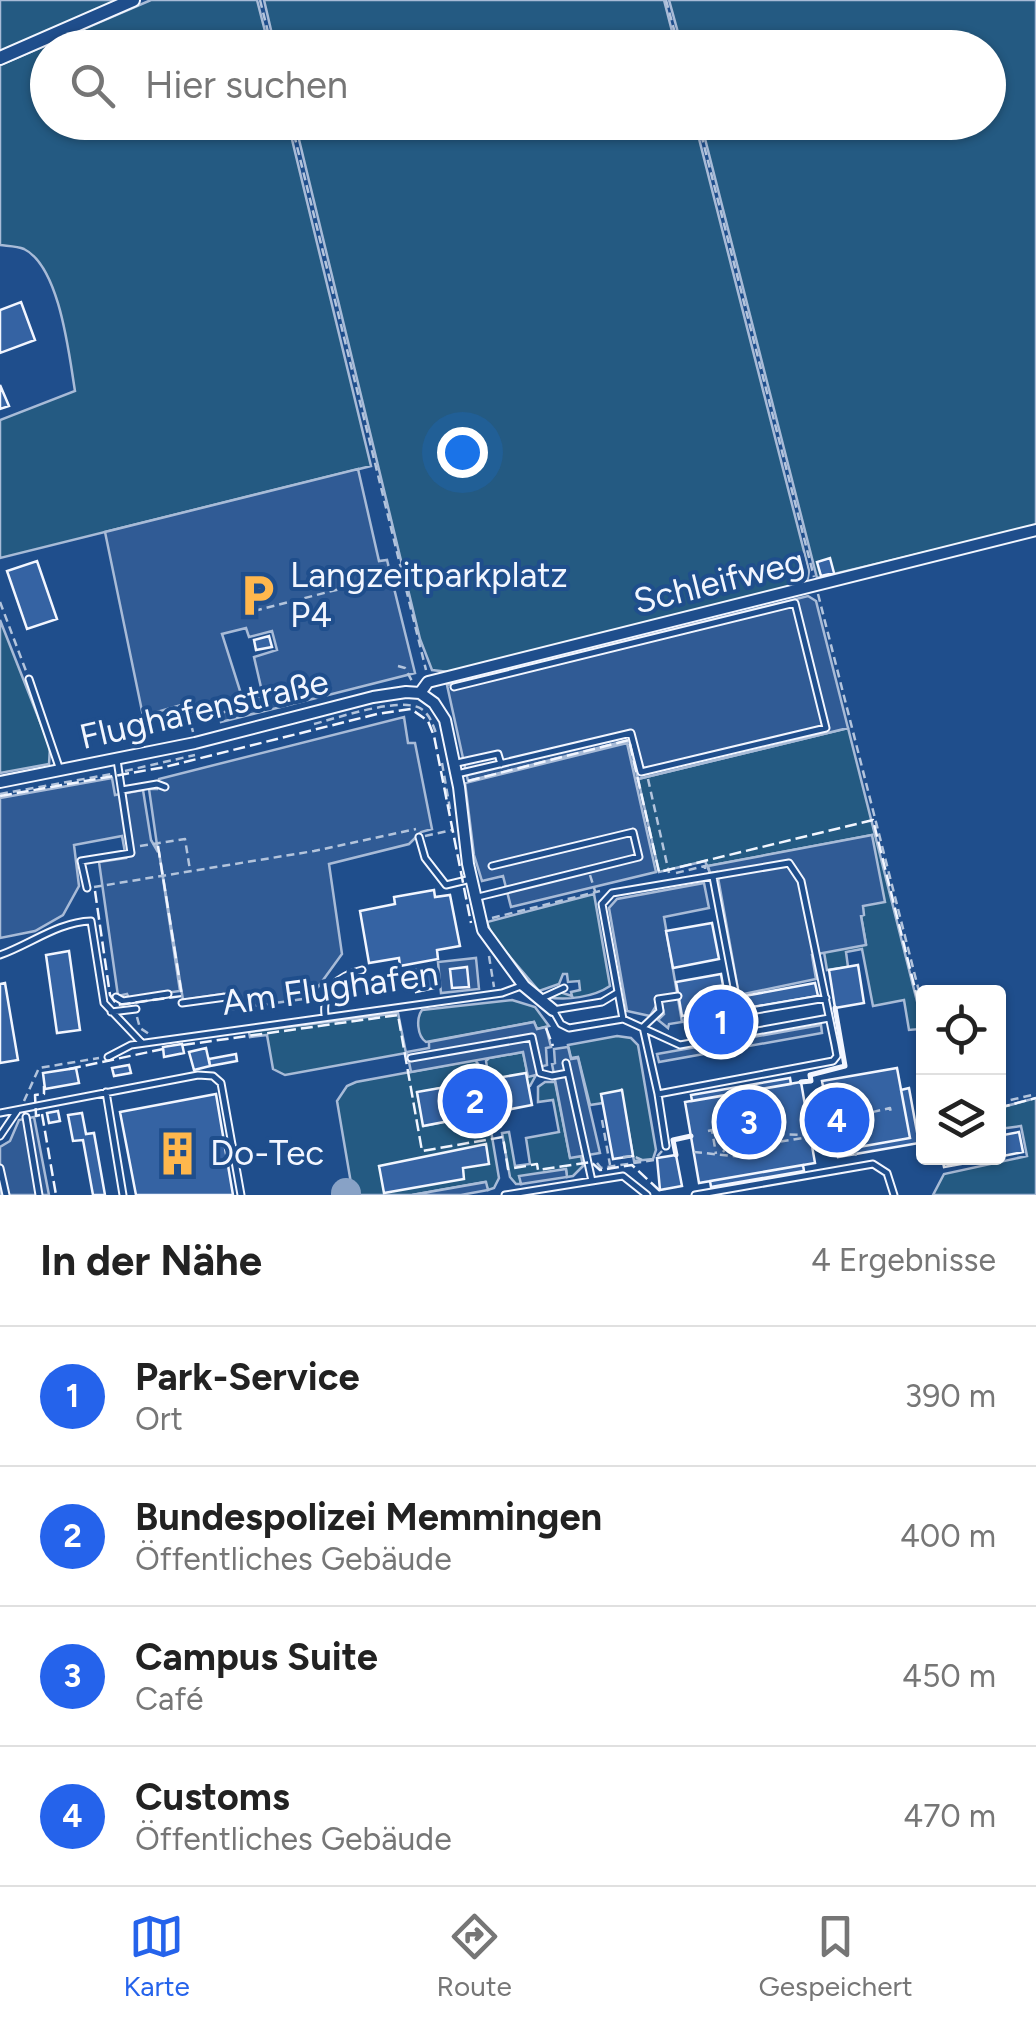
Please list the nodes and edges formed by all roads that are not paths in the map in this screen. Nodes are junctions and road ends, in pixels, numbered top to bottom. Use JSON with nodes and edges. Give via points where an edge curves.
{"nodes":[{"id":1,"x":133,"y":0,"type":"edge"},
{"id":2,"x":64,"y":30,"type":"edge"},
{"id":3,"x":30,"y":45,"type":"edge"},
{"id":4,"x":0,"y":58,"type":"edge"},
{"id":5,"x":1036,"y":530,"type":"edge"},
{"id":6,"x":29,"y":678,"type":"road end"},
{"id":7,"x":454,"y":687,"type":"dead end"},
{"id":8,"x":420,"y":694,"type":"junction"},
{"id":9,"x":501,"y":764,"type":"junction"},
{"id":10,"x":118,"y":766,"type":"junction"},
{"id":11,"x":456,"y":769,"type":"junction"},
{"id":12,"x":60,"y":770,"type":"junction"},
{"id":13,"x":0,"y":782,"type":"edge"},
{"id":14,"x":165,"y":786,"type":"dead end"},
{"id":15,"x":122,"y":790,"type":"junction"},
{"id":16,"x":418,"y":833,"type":"road end"},
{"id":17,"x":492,"y":866,"type":"dead end"},
{"id":18,"x":710,"y":878,"type":"junction"},
{"id":19,"x":471,"y":879,"type":"junction"},
{"id":20,"x":87,"y":888,"type":"road end"},
{"id":21,"x":475,"y":898,"type":"junction"},
{"id":22,"x":0,"y":955,"type":"edge"},
{"id":23,"x":362,"y":970,"type":"dead end"},
{"id":24,"x":524,"y":986,"type":"junction"},
{"id":25,"x":564,"y":988,"type":"dead end"},
{"id":26,"x":168,"y":994,"type":"dead end"},
{"id":27,"x":616,"y":994,"type":"junction"},
{"id":28,"x":678,"y":996,"type":"dead end"},
{"id":29,"x":226,"y":997,"type":"dead end"},
{"id":30,"x":116,"y":998,"type":"dead end"},
{"id":31,"x":826,"y":998,"type":"junction"},
{"id":32,"x":540,"y":999,"type":"junction"},
{"id":33,"x":182,"y":1003,"type":"dead end"},
{"id":34,"x":553,"y":1010,"type":"junction"},
{"id":35,"x":111,"y":1012,"type":"junction"},
{"id":36,"x":136,"y":1012,"type":"road end"},
{"id":37,"x":326,"y":1015,"type":"junction"},
{"id":38,"x":830,"y":1018,"type":"junction"},
{"id":39,"x":623,"y":1019,"type":"junction"},
{"id":40,"x":644,"y":1027,"type":"junction"},
{"id":41,"x":142,"y":1043,"type":"junction"},
{"id":42,"x":106,"y":1057,"type":"road end"},
{"id":43,"x":411,"y":1058,"type":"dead end"},
{"id":44,"x":566,"y":1063,"type":"dead end"},
{"id":45,"x":568,"y":1074,"type":"junction"},
{"id":46,"x":106,"y":1092,"type":"junction"},
{"id":47,"x":658,"y":1094,"type":"junction"},
{"id":48,"x":20,"y":1110,"type":"junction"},
{"id":49,"x":0,"y":1114,"type":"edge"},
{"id":50,"x":26,"y":1118,"type":"dead end"},
{"id":51,"x":0,"y":1136,"type":"edge"},
{"id":52,"x":666,"y":1146,"type":"road end"},
{"id":53,"x":0,"y":1168,"type":"edge"},
{"id":54,"x":592,"y":1181,"type":"junction"},
{"id":55,"x":6,"y":1195,"type":"edge"},
{"id":56,"x":39,"y":1195,"type":"edge"},
{"id":57,"x":124,"y":1195,"type":"edge"},
{"id":58,"x":241,"y":1195,"type":"edge"},
{"id":59,"x":504,"y":1195,"type":"edge"},
{"id":60,"x":647,"y":1195,"type":"edge"},
{"id":61,"x":695,"y":1195,"type":"edge"},
{"id":62,"x":894,"y":1195,"type":"edge"}],
"edges":[{"from":1,"to":2,"type":"street"},
{"from":3,"to":4,"type":"street"},
{"from":5,"to":8,"type":"street","name":"Schleifweg","via":[[428,682]]},
{"from":6,"to":12,"type":"lane"},
{"from":7,"to":9,"type":"lane","via":[[795,603],[826,728],[641,772],[632,733]]},
{"from":8,"to":10,"type":"street","name":"Flughafenstraße","via":[[373,697]]},
{"from":8,"to":11,"type":"street","via":[[446,720]]},
{"from":9,"to":11,"type":"lane"},
{"from":9,"to":11,"type":"lane","via":[[498,754]]},
{"from":10,"to":12,"type":"street","name":"Flughafenstraße"},
{"from":10,"to":15,"type":"lane"},
{"from":11,"to":19,"type":"street"},
{"from":12,"to":13,"type":"street","name":"Flughafenstraße"},
{"from":14,"to":15,"type":"lane"},
{"from":15,"to":20,"type":"lane","via":[[131,853],[81,861]]},
{"from":16,"to":19,"type":"lane","via":[[425,858],[446,885]]},
{"from":17,"to":21,"type":"lane","via":[[633,832],[639,857]]},
{"from":18,"to":27,"type":"lane","via":[[612,893],[604,900]]},
{"from":18,"to":31,"type":"lane","via":[[789,863],[801,881]]},
{"from":18,"to":31,"type":"lane","via":[[739,1013]]},
{"from":19,"to":21,"type":"street"},
{"from":21,"to":24,"type":"street","via":[[486,936]]},
{"from":22,"to":35,"type":"lane","via":[[60,926],[91,920],[104,1004]]},
{"from":23,"to":37,"type":"lane","via":[[342,975],[328,990]]},
{"from":24,"to":32,"type":"street"},
{"from":24,"to":37,"type":"lane","name":"Am Flughafen"},
{"from":25,"to":32,"type":"lane"},
{"from":26,"to":30,"type":"lane"},
{"from":27,"to":34,"type":"lane"},
{"from":27,"to":39,"type":"lane"},
{"from":28,"to":40,"type":"lane","via":[[658,999],[660,1012]]},
{"from":29,"to":33,"type":"lane"},
{"from":31,"to":38,"type":"lane"},
{"from":32,"to":34,"type":"street"},
{"from":34,"to":39,"type":"lane","via":[[569,1028]]},
{"from":35,"to":36,"type":"lane"},
{"from":35,"to":41,"type":"lane"},
{"from":37,"to":41,"type":"lane","name":"Am Flughafen"},
{"from":38,"to":40,"type":"lane","via":[[680,1045]]},
{"from":38,"to":47,"type":"lane","via":[[836,1056],[827,1064]]},
{"from":39,"to":40,"type":"lane"},
{"from":40,"to":47,"type":"lane"},
{"from":41,"to":42,"type":"lane","name":"Am Flughafen"},
{"from":43,"to":45,"type":"lane","via":[[532,1036],[540,1073]]},
{"from":44,"to":45,"type":"lane"},
{"from":45,"to":54,"type":"lane"},
{"from":46,"to":48,"type":"lane"},
{"from":46,"to":57,"type":"lane"},
{"from":46,"to":58,"type":"lane","via":[[198,1075],[217,1078]]},
{"from":47,"to":52,"type":"lane"},
{"from":48,"to":49,"type":"lane"},
{"from":48,"to":51,"type":"lane"},
{"from":50,"to":56,"type":"lane"},
{"from":53,"to":55,"type":"lane"},
{"from":54,"to":59,"type":"lane"},
{"from":54,"to":60,"type":"lane","via":[[623,1176]]},
{"from":61,"to":62,"type":"lane","via":[[873,1164],[883,1168]]}]}
